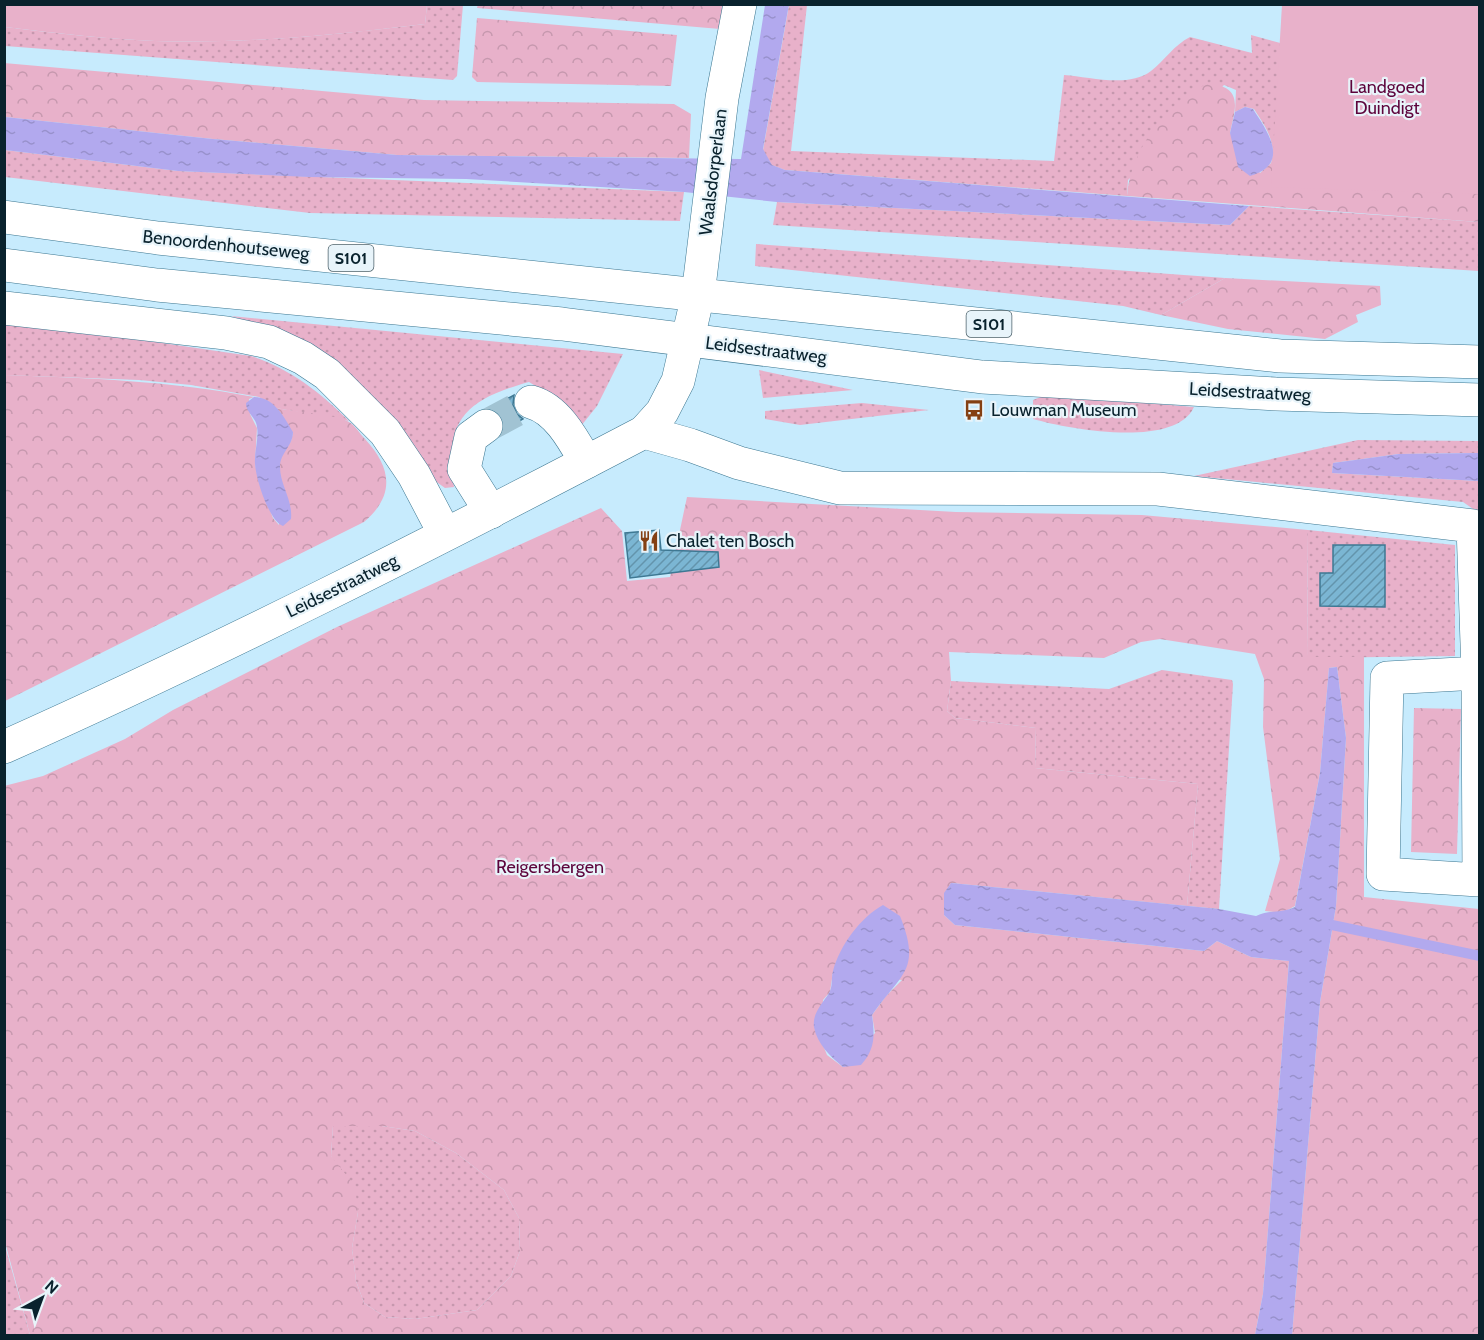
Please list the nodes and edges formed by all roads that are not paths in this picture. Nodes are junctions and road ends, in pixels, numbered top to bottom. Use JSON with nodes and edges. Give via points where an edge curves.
{"nodes":[{"id":1,"x":740,"y":4,"type":"edge"},
{"id":2,"x":4,"y":217,"type":"edge"},
{"id":3,"x":4,"y":265,"type":"edge"},
{"id":4,"x":698,"y":295,"type":"junction"},
{"id":5,"x":4,"y":308,"type":"edge"},
{"id":6,"x":687,"y":340,"type":"junction"},
{"id":7,"x":1479,"y":362,"type":"edge"},
{"id":8,"x":1479,"y":400,"type":"edge"},
{"id":9,"x":531,"y":402,"type":"dead end"},
{"id":10,"x":486,"y":426,"type":"tunnel mouth"},
{"id":11,"x":644,"y":432,"type":"junction"},
{"id":12,"x":586,"y":462,"type":"junction"},
{"id":13,"x":491,"y":512,"type":"junction"},
{"id":14,"x":445,"y":534,"type":"junction"},
{"id":15,"x":1478,"y":596,"type":"edge"},
{"id":16,"x":1478,"y":673,"type":"edge"},
{"id":17,"x":4,"y":747,"type":"edge"},
{"id":18,"x":1479,"y":880,"type":"edge"}],
"edges":[{"from":1,"to":4,"type":"main road","name":"Waalsdorperlaan","via":[[717,135]]},
{"from":2,"to":4,"type":"main road","name":"Benoordenhoutseweg","number":"S101","via":[[169,239]]},
{"from":3,"to":6,"type":"main road","via":[[157,285],[562,324]]},
{"from":4,"to":6,"type":"main road","name":"Waalsdorperlaan"},
{"from":4,"to":7,"type":"main road","name":"Leidsestraatweg","number":"S101","via":[[1280,356]]},
{"from":5,"to":14,"type":"main road","via":[[226,333],[269,342],[303,358],[327,374],[385,432],[414,475]]},
{"from":6,"to":8,"type":"main road","name":"Leidsestraatweg","via":[[982,376],[1276,394]]},
{"from":6,"to":11,"type":"main road","name":"Leidsestraatweg","via":[[678,381],[662,412]]},
{"from":9,"to":12,"type":"main road","via":[[544,406],[565,428]]},
{"from":10,"to":13,"type":"main road","via":[[471,437],[464,469]]},
{"from":11,"to":12,"type":"main road","name":"Leidsestraatweg"},
{"from":11,"to":15,"type":"main road","via":[[740,463],[840,488],[1158,489],[1473,526]]},
{"from":12,"to":13,"type":"main road","name":"Leidsestraatweg"},
{"from":13,"to":14,"type":"main road","name":"Leidsestraatweg"},
{"from":14,"to":17,"type":"main road","name":"Leidsestraatweg","via":[[96,706]]},
{"from":15,"to":16,"type":"main road"},
{"from":16,"to":18,"type":"main road"},
{"from":16,"to":18,"type":"main road","via":[[1387,678],[1383,874]]}]}
